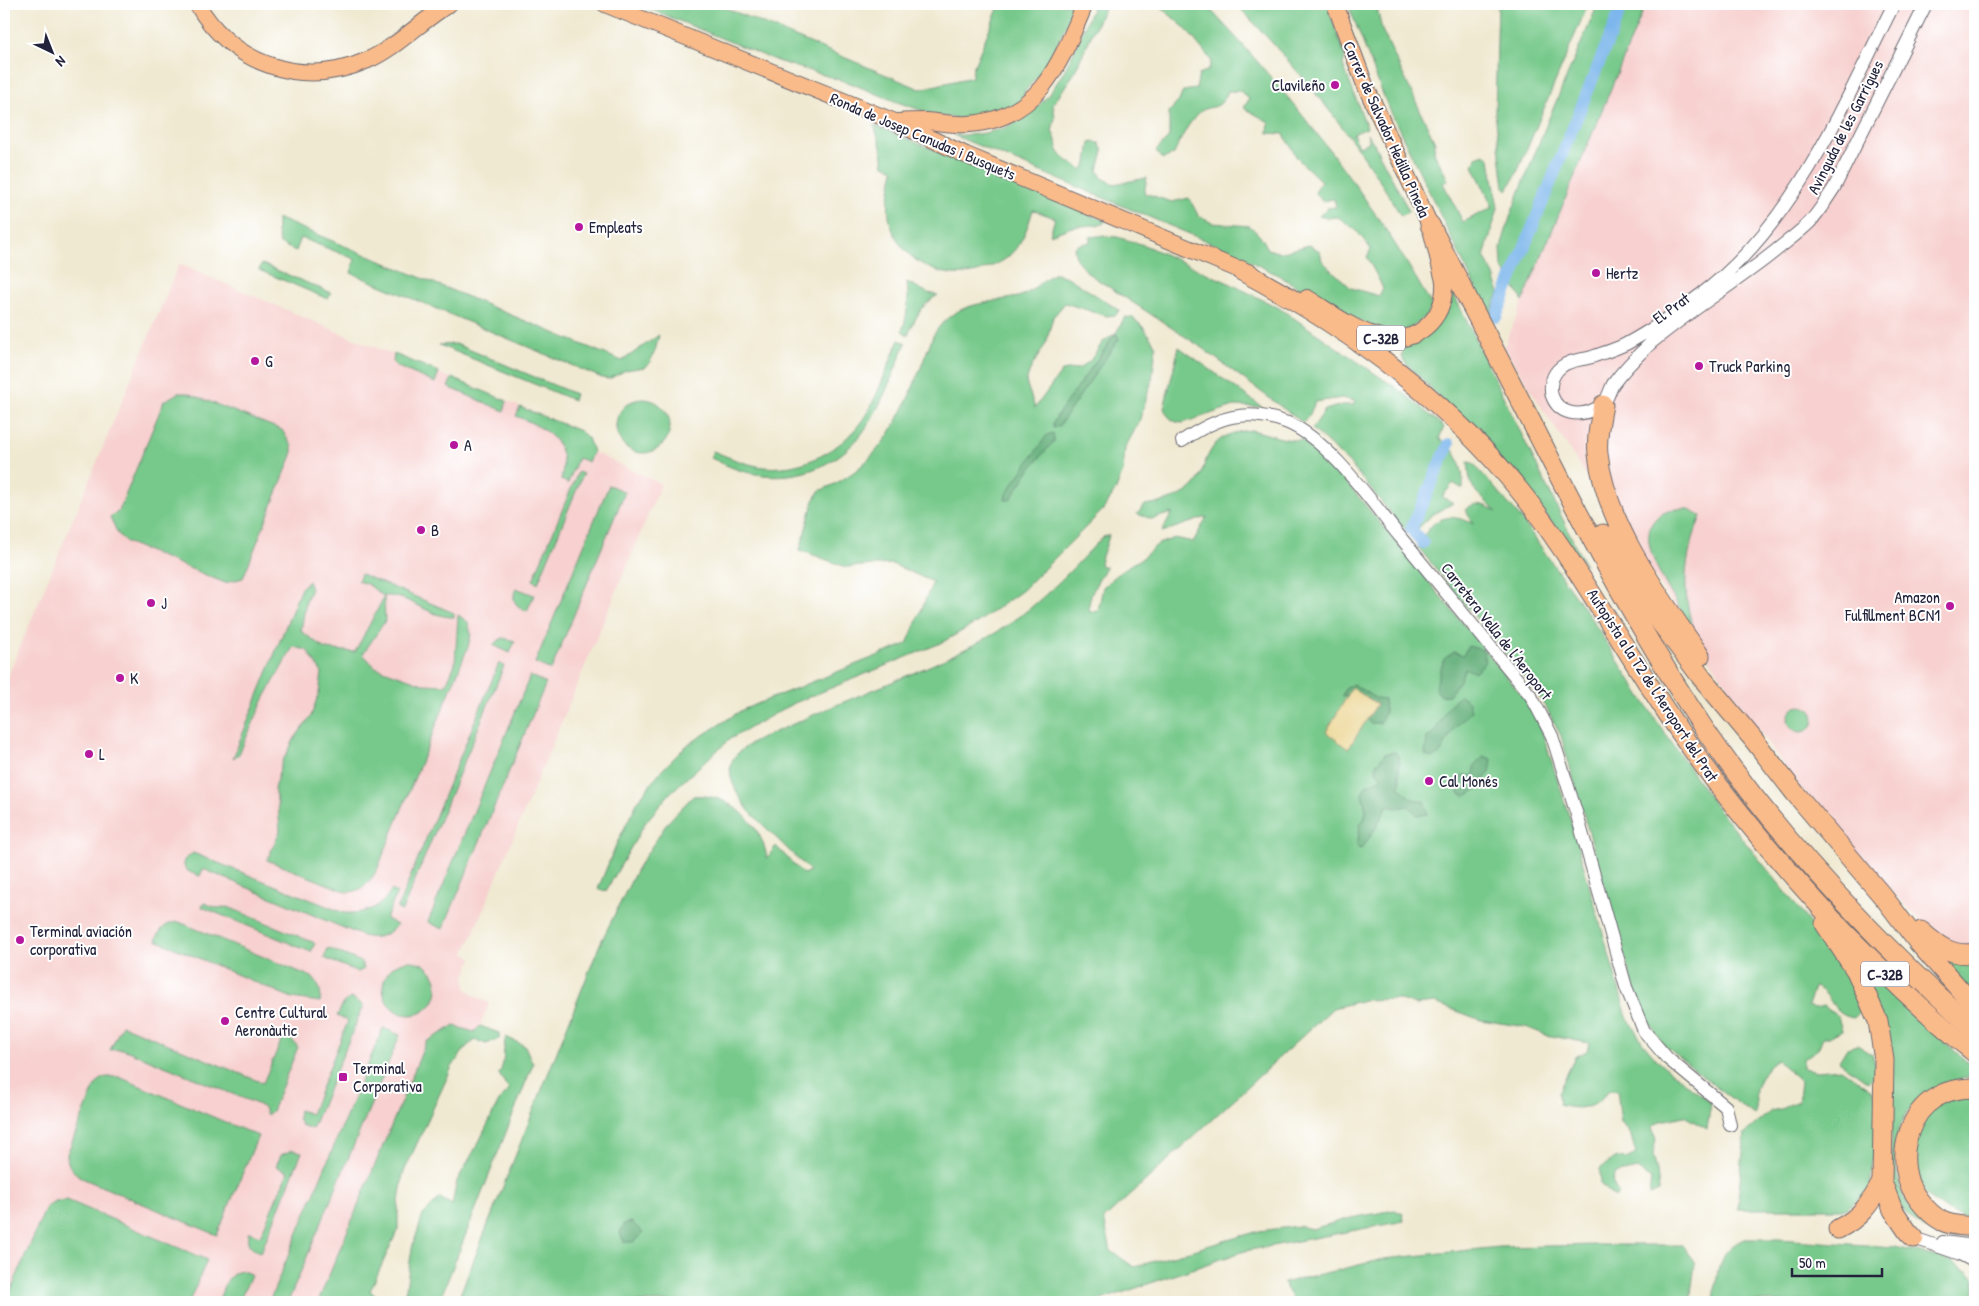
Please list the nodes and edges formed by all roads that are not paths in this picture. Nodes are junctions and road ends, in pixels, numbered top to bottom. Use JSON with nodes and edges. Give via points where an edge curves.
{"nodes":[{"id":1,"x":197,"y":4,"type":"edge"},
{"id":2,"x":449,"y":4,"type":"edge"},
{"id":3,"x":605,"y":4,"type":"edge"},
{"id":4,"x":1085,"y":4,"type":"edge"},
{"id":5,"x":1335,"y":4,"type":"edge"},
{"id":6,"x":1894,"y":4,"type":"edge"},
{"id":7,"x":1926,"y":4,"type":"edge"},
{"id":8,"x":895,"y":122,"type":"junction"},
{"id":9,"x":1430,"y":225,"type":"junction"},
{"id":10,"x":1774,"y":252,"type":"joint"},
{"id":11,"x":1240,"y":270,"type":"junction"},
{"id":12,"x":1603,"y":405,"type":"junction"},
{"id":13,"x":1537,"y":432,"type":"junction"},
{"id":14,"x":1182,"y":441,"type":"dead end"},
{"id":15,"x":1754,"y":739,"type":"junction"},
{"id":16,"x":1801,"y":887,"type":"junction"},
{"id":17,"x":1885,"y":899,"type":"junction"},
{"id":18,"x":1975,"y":953,"type":"edge"},
{"id":19,"x":1975,"y":1007,"type":"edge"},
{"id":20,"x":1975,"y":1030,"type":"edge"},
{"id":21,"x":1975,"y":1053,"type":"edge"},
{"id":22,"x":1975,"y":1088,"type":"edge"},
{"id":23,"x":1730,"y":1125,"type":"dead end"},
{"id":24,"x":1882,"y":1182,"type":"junction"},
{"id":25,"x":1975,"y":1227,"type":"edge"},
{"id":26,"x":1838,"y":1229,"type":"dead end"},
{"id":27,"x":1914,"y":1238,"type":"junction"},
{"id":28,"x":1975,"y":1246,"type":"edge"},
{"id":29,"x":1975,"y":1262,"type":"edge"}],
"edges":[{"from":1,"to":2,"type":"main road","via":[[214,28],[238,50],[254,60],[283,70],[301,72],[349,67],[368,60]]},
{"from":3,"to":8,"type":"main road","name":"Ronda de Josep Canudas i Busquets"},
{"from":4,"to":8,"type":"main road","via":[[1047,82],[1015,112],[984,123],[966,125]]},
{"from":5,"to":9,"type":"main road","name":"Carrer de Salvador Hedilla Pineda","number":"C-32B","via":[[1365,85]]},
{"from":6,"to":12,"type":"street","name":"Avinguda de les Garrigues","via":[[1826,140],[1776,219],[1732,268],[1693,301],[1627,343],[1565,364],[1554,375],[1552,397],[1564,411],[1582,414]]},
{"from":7,"to":10,"type":"street","name":"Avinguda de les Garrigues","via":[[1834,188],[1808,223]]},
{"from":8,"to":11,"type":"main road","name":"Ronda de Josep Canudas i Busquets","via":[[966,156]]},
{"from":9,"to":11,"type":"main road","number":"C-32B","via":[[1444,281],[1443,301],[1424,329],[1396,340],[1372,335],[1271,278]]},
{"from":9,"to":13,"type":"highway","number":"C-32B"},
{"from":10,"to":12,"type":"street","name":"El Prat","via":[[1642,351],[1614,383]]},
{"from":11,"to":16,"type":"highway","name":"Autopista a la T2 de l'Aeroport del Prat","number":"C-32B","via":[[1343,332],[1424,393],[1482,449],[1530,504],[1580,575],[1687,743],[1760,840]]},
{"from":12,"to":15,"type":"highway","via":[[1598,452],[1605,489],[1616,517],[1645,572]]},
{"from":13,"to":15,"type":"highway","via":[[1566,472],[1643,599],[1702,678]]},
{"from":13,"to":20,"type":"highway","name":"Autopista a la T2 de l'Aeroport del Prat","number":"C-32B","via":[[1624,598],[1679,690],[1742,780],[1818,874],[1901,961]]},
{"from":14,"to":23,"type":"street","name":"Carretera Vella de l'Aeroport","via":[[1220,420],[1254,414],[1289,424],[1309,436],[1347,472],[1518,682],[1542,714],[1552,736],[1626,987],[1644,1031],[1667,1058],[1726,1106]]},
{"from":15,"to":17,"type":"highway"},
{"from":16,"to":21,"type":"highway","name":"Autopista a la T2 de l'Aeroport del Prat","number":"C-32B","via":[[1887,976]]},
{"from":16,"to":24,"type":"highway","via":[[1856,971],[1878,1021],[1884,1060]]},
{"from":17,"to":18,"type":"highway","via":[[1940,947],[1956,953]]},
{"from":17,"to":19,"type":"highway"},
{"from":22,"to":25,"type":"highway","via":[[1956,1089],[1934,1098],[1909,1131],[1905,1153],[1907,1177],[1928,1209],[1941,1220]]},
{"from":24,"to":26,"type":"highway","via":[[1862,1214]]},
{"from":24,"to":27,"type":"highway","via":[[1893,1210]]},
{"from":27,"to":28,"type":"street"},
{"from":27,"to":29,"type":"street"}]}
